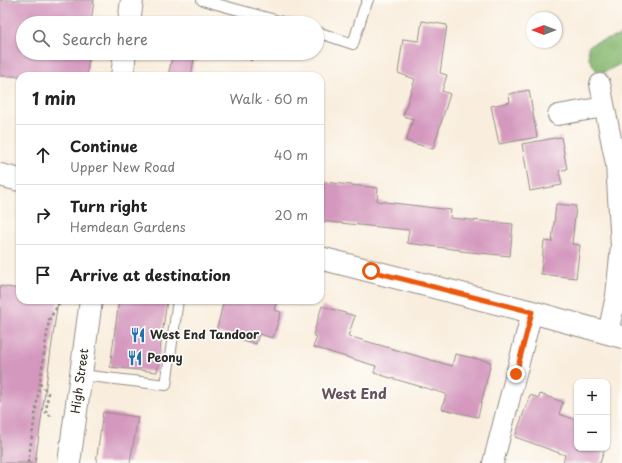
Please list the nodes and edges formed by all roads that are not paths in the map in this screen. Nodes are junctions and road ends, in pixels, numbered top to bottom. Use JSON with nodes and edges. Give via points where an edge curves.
{"nodes":[{"id":1,"x":132,"y":0,"type":"edge"},
{"id":2,"x":202,"y":0,"type":"edge"},
{"id":3,"x":368,"y":0,"type":"edge"},
{"id":4,"x":130,"y":16,"type":"edge"},
{"id":5,"x":260,"y":16,"type":"edge"},
{"id":6,"x":324,"y":34,"type":"edge"},
{"id":7,"x":124,"y":60,"type":"edge"},
{"id":8,"x":123,"y":72,"type":"edge"},
{"id":9,"x":600,"y":84,"type":"dead end"},
{"id":10,"x":604,"y":107,"type":"junction"},
{"id":11,"x":558,"y":116,"type":"dead end"},
{"id":12,"x":0,"y":175,"type":"edge"},
{"id":13,"x":16,"y":179,"type":"edge"},
{"id":14,"x":324,"y":259,"type":"edge"},
{"id":15,"x":90,"y":304,"type":"edge"},
{"id":16,"x":177,"y":304,"type":"edge"},
{"id":17,"x":532,"y":312,"type":"junction"},
{"id":18,"x":615,"y":335,"type":"edge"},
{"id":19,"x":81,"y":375,"type":"junction"},
{"id":20,"x":69,"y":463,"type":"edge"},
{"id":21,"x":493,"y":463,"type":"edge"}],
"edges":[{"from":1,"to":4,"type":"street"},
{"from":2,"to":5,"type":"lane"},
{"from":3,"to":6,"type":"lane","via":[[353,44]]},
{"from":7,"to":8,"type":"street"},
{"from":9,"to":10,"type":"street"},
{"from":10,"to":11,"type":"street"},
{"from":10,"to":18,"type":"street","via":[[616,164],[621,246]]},
{"from":12,"to":13,"type":"street"},
{"from":14,"to":17,"type":"street"},
{"from":15,"to":19,"type":"street","name":"High Street"},
{"from":16,"to":19,"type":"lane","via":[[166,385]]},
{"from":17,"to":18,"type":"street"},
{"from":17,"to":21,"type":"street"},
{"from":19,"to":20,"type":"street","name":"High Street"}]}
